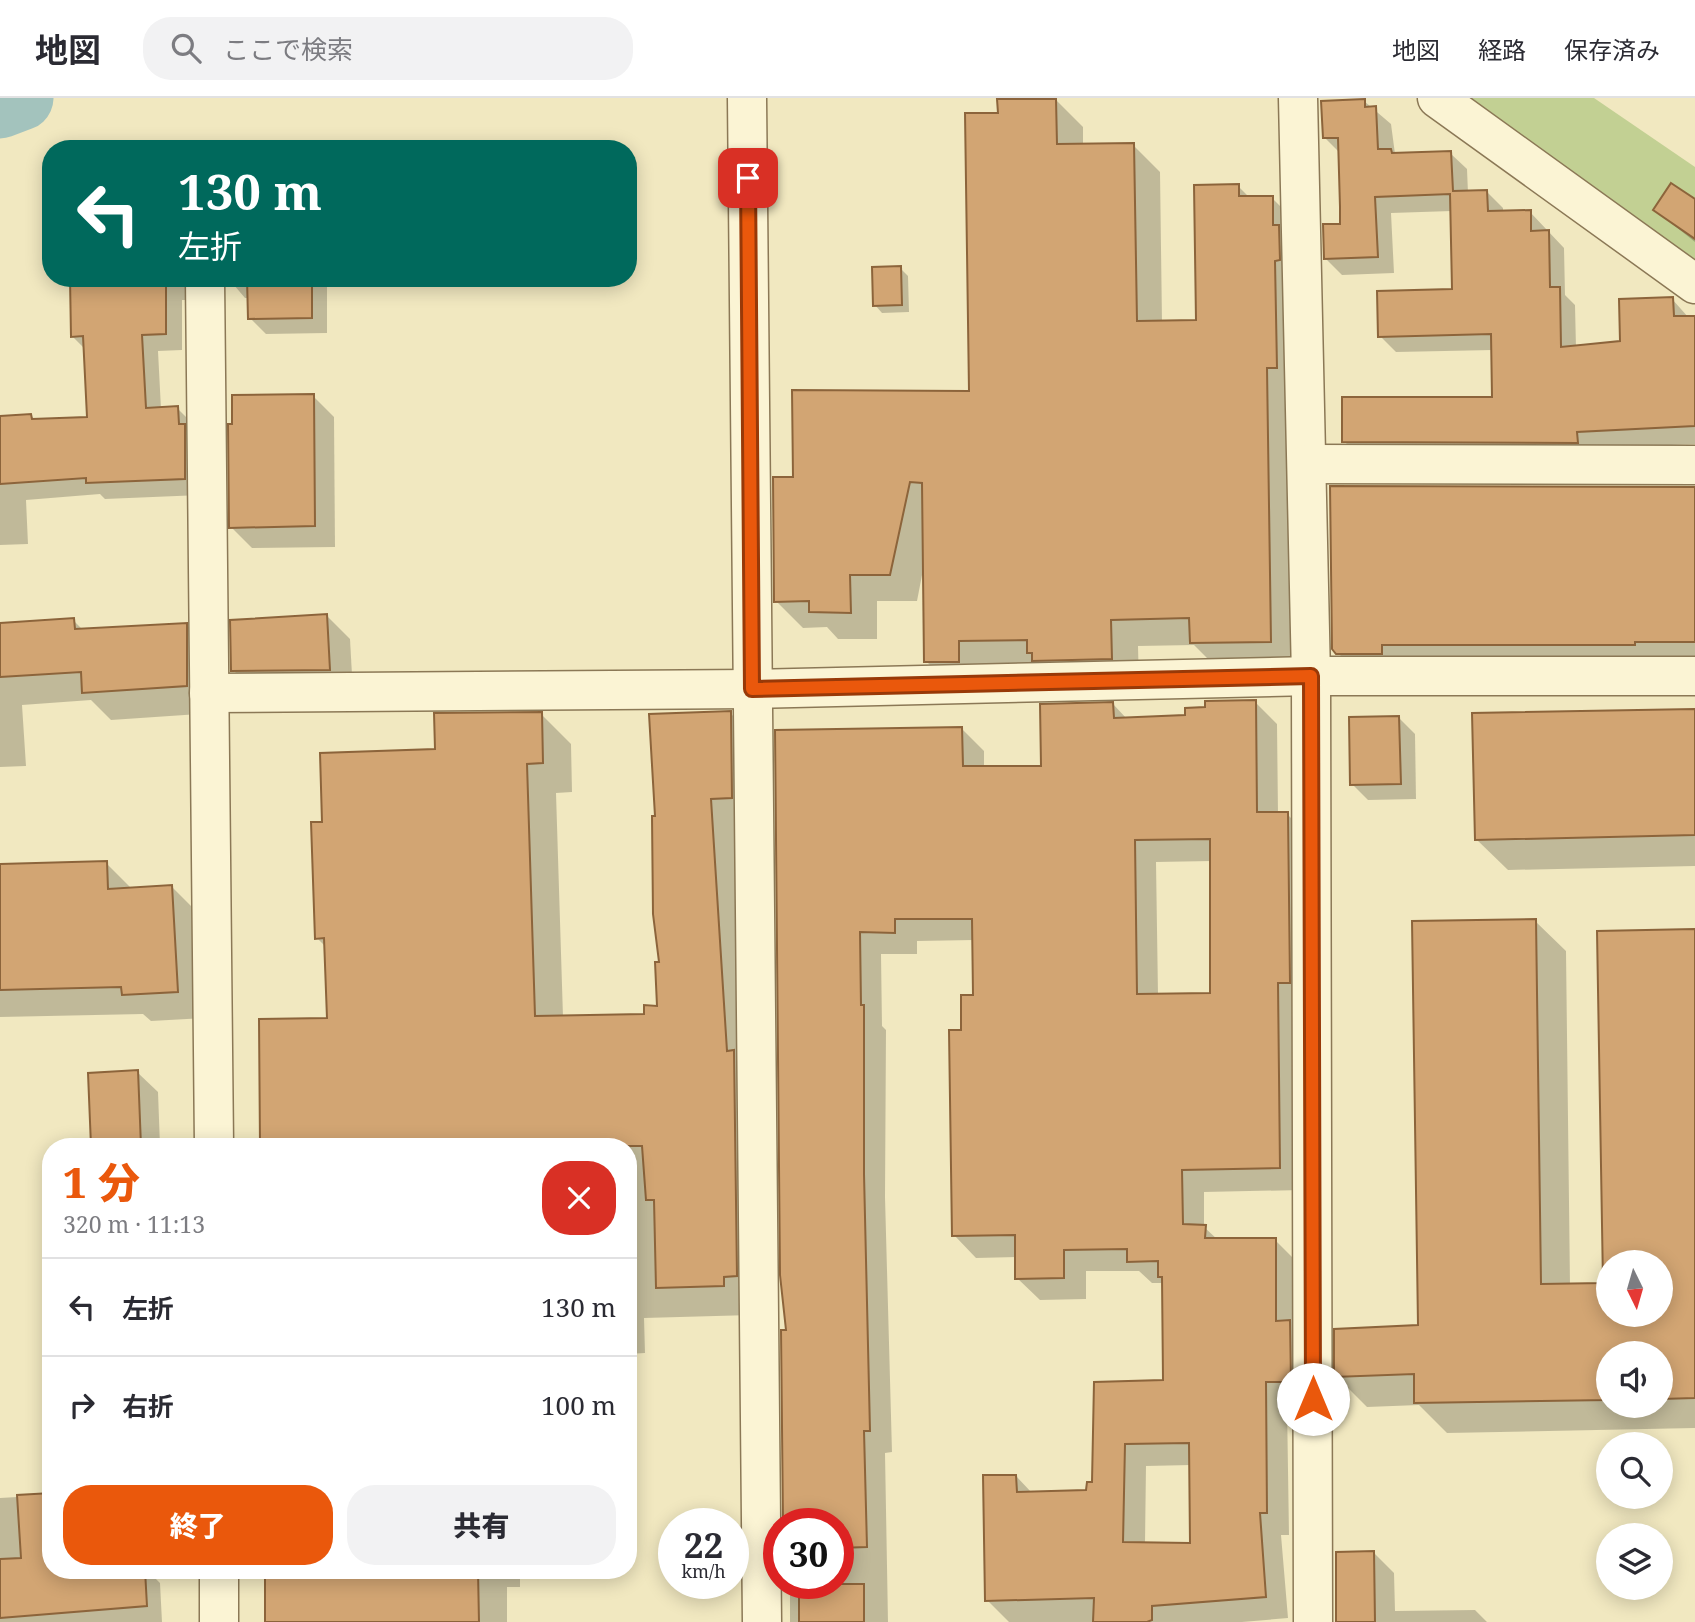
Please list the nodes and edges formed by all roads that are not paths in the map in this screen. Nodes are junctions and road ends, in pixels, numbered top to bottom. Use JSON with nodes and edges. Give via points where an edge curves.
{"nodes":[{"id":1,"x":747,"y":98,"type":"edge"},
{"id":2,"x":1298,"y":98,"type":"edge"},
{"id":3,"x":1437,"y":98,"type":"edge"},
{"id":4,"x":1695,"y":284,"type":"edge"},
{"id":5,"x":205,"y":287,"type":"edge"},
{"id":6,"x":1307,"y":464,"type":"junction"},
{"id":7,"x":1695,"y":465,"type":"edge"},
{"id":8,"x":1311,"y":676,"type":"junction"},
{"id":9,"x":1695,"y":676,"type":"edge"},
{"id":10,"x":752,"y":689,"type":"junction"},
{"id":11,"x":209,"y":693,"type":"junction"},
{"id":12,"x":214,"y":1138,"type":"edge"},
{"id":13,"x":219,"y":1579,"type":"edge"},
{"id":14,"x":219,"y":1622,"type":"edge"},
{"id":15,"x":762,"y":1622,"type":"edge"},
{"id":16,"x":1313,"y":1622,"type":"edge"}],
"edges":[{"from":1,"to":10,"type":"street"},
{"from":2,"to":6,"type":"street"},
{"from":3,"to":4,"type":"street"},
{"from":5,"to":11,"type":"street"},
{"from":6,"to":7,"type":"street"},
{"from":6,"to":8,"type":"street"},
{"from":8,"to":9,"type":"street"},
{"from":8,"to":10,"type":"street"},
{"from":8,"to":16,"type":"street"},
{"from":10,"to":11,"type":"street"},
{"from":10,"to":15,"type":"street"},
{"from":11,"to":12,"type":"street"},
{"from":13,"to":14,"type":"street"}]}
